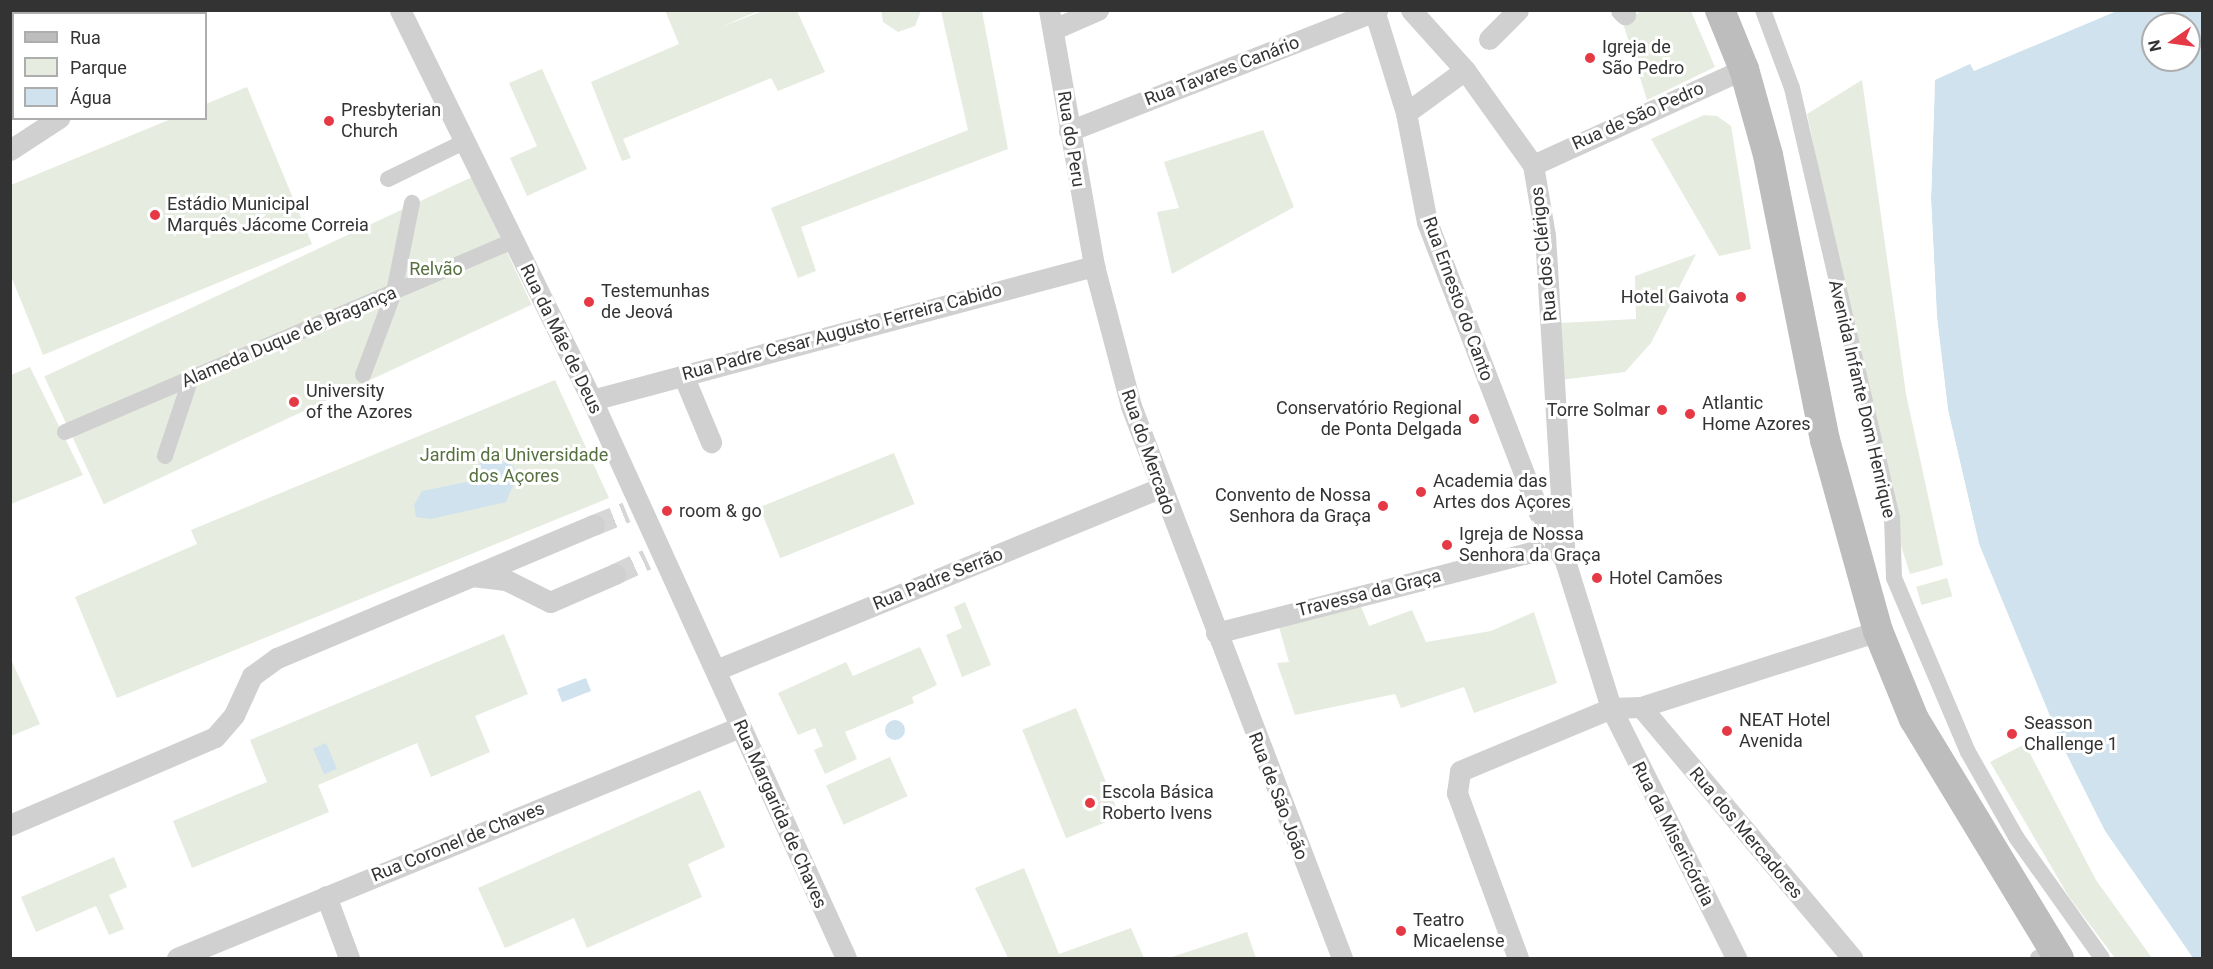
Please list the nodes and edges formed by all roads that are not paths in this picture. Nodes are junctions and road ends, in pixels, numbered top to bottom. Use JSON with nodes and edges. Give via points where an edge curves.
{"nodes":[{"id":1,"x":399,"y":10,"type":"edge"},
{"id":2,"x":1098,"y":10,"type":"edge"},
{"id":3,"x":1411,"y":10,"type":"edge"},
{"id":4,"x":1518,"y":10,"type":"edge"},
{"id":5,"x":1720,"y":10,"type":"edge"},
{"id":6,"x":1763,"y":10,"type":"edge"},
{"id":7,"x":1375,"y":11,"type":"edge"},
{"id":8,"x":1052,"y":20,"type":"edge"},
{"id":9,"x":1489,"y":39,"type":"dead end"},
{"id":10,"x":1744,"y":69,"type":"junction"},
{"id":11,"x":1465,"y":70,"type":"junction"},
{"id":12,"x":1406,"y":113,"type":"junction"},
{"id":13,"x":56,"y":120,"type":"edge"},
{"id":14,"x":1069,"y":131,"type":"junction"},
{"id":15,"x":466,"y":141,"type":"junction"},
{"id":16,"x":10,"y":150,"type":"edge"},
{"id":17,"x":1533,"y":165,"type":"junction"},
{"id":18,"x":388,"y":179,"type":"dead end"},
{"id":19,"x":412,"y":203,"type":"dead end"},
{"id":20,"x":513,"y":241,"type":"junction"},
{"id":21,"x":1094,"y":266,"type":"junction"},
{"id":22,"x":394,"y":292,"type":"junction"},
{"id":23,"x":363,"y":375,"type":"dead end"},
{"id":24,"x":683,"y":375,"type":"junction"},
{"id":25,"x":191,"y":378,"type":"junction"},
{"id":26,"x":592,"y":400,"type":"junction"},
{"id":27,"x":65,"y":432,"type":"dead end"},
{"id":28,"x":711,"y":442,"type":"dead end"},
{"id":29,"x":165,"y":456,"type":"dead end"},
{"id":30,"x":1160,"y":488,"type":"junction"},
{"id":31,"x":1563,"y":505,"type":"junction"},
{"id":32,"x":1539,"y":513,"type":"junction"},
{"id":33,"x":594,"y":525,"type":"tunnel mouth"},
{"id":34,"x":1560,"y":554,"type":"junction"},
{"id":35,"x":615,"y":574,"type":"tunnel mouth"},
{"id":36,"x":462,"y":577,"type":"junction"},
{"id":37,"x":1878,"y":631,"type":"junction"},
{"id":38,"x":1216,"y":633,"type":"junction"},
{"id":39,"x":716,"y":670,"type":"junction"},
{"id":40,"x":1641,"y":707,"type":"junction"},
{"id":41,"x":1611,"y":708,"type":"junction"},
{"id":42,"x":740,"y":727,"type":"junction"},
{"id":43,"x":10,"y":825,"type":"edge"},
{"id":44,"x":326,"y":896,"type":"junction"},
{"id":45,"x":1847,"y":957,"type":"edge"},
{"id":46,"x":177,"y":958,"type":"edge"},
{"id":47,"x":349,"y":958,"type":"edge"},
{"id":48,"x":846,"y":958,"type":"edge"},
{"id":49,"x":1342,"y":958,"type":"edge"},
{"id":50,"x":1518,"y":958,"type":"edge"},
{"id":51,"x":1736,"y":958,"type":"edge"},
{"id":52,"x":2046,"y":958,"type":"edge"},
{"id":53,"x":2102,"y":958,"type":"edge"}],
"edges":[{"from":1,"to":15,"type":"street","name":"Rua da Mãe de Deus"},
{"from":2,"to":8,"type":"street"},
{"from":3,"to":11,"type":"street","name":"Rua dos Clérigos"},
{"from":4,"to":9,"type":"street"},
{"from":5,"to":10,"type":"main road"},
{"from":6,"to":53,"type":"street","name":"Avenida Infante Dom Henrique","via":[[1792,88],[1892,517],[1894,578],[1968,752],[2016,837]]},
{"from":7,"to":12,"type":"street","name":"Rua Ernesto do Canto"},
{"from":7,"to":14,"type":"street","name":"Rua Tavares Canário"},
{"from":8,"to":14,"type":"street","name":"Rua do Peru"},
{"from":10,"to":17,"type":"street","name":"Rua de São Pedro"},
{"from":10,"to":37,"type":"main road","via":[[1768,155],[1825,440]]},
{"from":11,"to":12,"type":"street"},
{"from":11,"to":17,"type":"street","name":"Rua dos Clérigos"},
{"from":12,"to":32,"type":"street","name":"Rua Ernesto do Canto","via":[[1427,222]]},
{"from":13,"to":16,"type":"street"},
{"from":14,"to":21,"type":"street","name":"Rua do Peru"},
{"from":15,"to":18,"type":"street"},
{"from":15,"to":20,"type":"street","name":"Rua da Mãe de Deus"},
{"from":17,"to":31,"type":"street","name":"Rua dos Clérigos","via":[[1545,235]]},
{"from":19,"to":22,"type":"street"},
{"from":20,"to":22,"type":"street","name":"Alameda Duque de Bragança"},
{"from":20,"to":26,"type":"street","name":"Rua da Mãe de Deus"},
{"from":21,"to":24,"type":"street","name":"Rua Padre Cesar Augusto Ferreira Cabido"},
{"from":21,"to":30,"type":"street","name":"Rua do Mercado","via":[[1131,406]]},
{"from":22,"to":23,"type":"street"},
{"from":22,"to":25,"type":"street","name":"Alameda Duque de Bragança"},
{"from":24,"to":26,"type":"street","name":"Rua Padre Cesar Augusto Ferreira Cabido"},
{"from":24,"to":28,"type":"street"},
{"from":25,"to":27,"type":"street","name":"Alameda Duque de Bragança"},
{"from":25,"to":29,"type":"street"},
{"from":26,"to":39,"type":"street","name":"Rua da Mãe de Deus","via":[[654,556]]},
{"from":30,"to":38,"type":"street","name":"Rua do Mercado"},
{"from":30,"to":39,"type":"street","name":"Rua Padre Serrão"},
{"from":31,"to":32,"type":"street","via":[[1552,516]]},
{"from":31,"to":34,"type":"street","name":"Rua dos Clérigos"},
{"from":32,"to":34,"type":"street","name":"Rua Ernesto do Canto"},
{"from":33,"to":36,"type":"street"},
{"from":34,"to":38,"type":"street","name":"Travessa da Graça"},
{"from":34,"to":41,"type":"street","name":"Rua da Misericórdia"},
{"from":35,"to":36,"type":"street","via":[[550,602],[506,580]]},
{"from":36,"to":43,"type":"street","via":[[261,666],[225,728],[199,746]]},
{"from":37,"to":40,"type":"street"},
{"from":37,"to":52,"type":"main road","via":[[1914,719]]},
{"from":38,"to":49,"type":"street","name":"Rua de São João"},
{"from":39,"to":42,"type":"street","name":"Rua Margarida de Chaves"},
{"from":40,"to":41,"type":"street"},
{"from":40,"to":45,"type":"street","name":"Rua dos Mercadores"},
{"from":41,"to":50,"type":"street","via":[[1460,771],[1457,793]]},
{"from":41,"to":51,"type":"street","name":"Rua da Misericórdia"},
{"from":42,"to":44,"type":"street","name":"Rua Coronel de Chaves"},
{"from":42,"to":48,"type":"street","name":"Rua Margarida de Chaves"},
{"from":44,"to":46,"type":"street","name":"Rua Coronel de Chaves"},
{"from":44,"to":47,"type":"street"}]}
